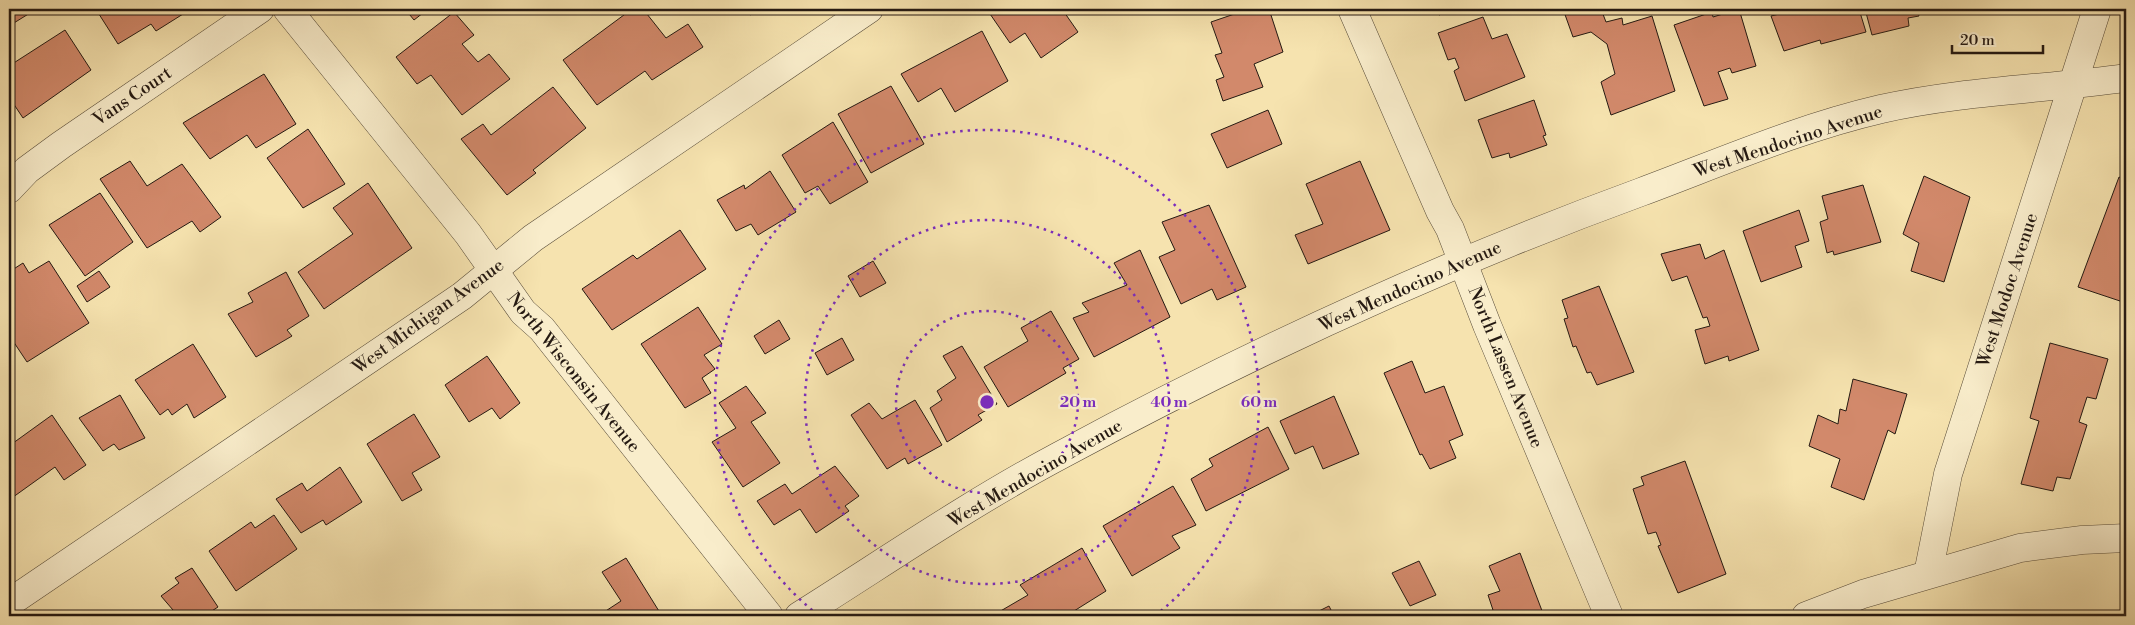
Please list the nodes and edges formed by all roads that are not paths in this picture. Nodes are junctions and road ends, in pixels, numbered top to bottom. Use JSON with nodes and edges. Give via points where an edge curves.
{"nodes":[{"id":1,"x":260,"y":9,"type":"edge"},
{"id":2,"x":287,"y":9,"type":"edge"},
{"id":3,"x":869,"y":9,"type":"edge"},
{"id":4,"x":1352,"y":9,"type":"edge"},
{"id":5,"x":2096,"y":9,"type":"edge"},
{"id":6,"x":2126,"y":78,"type":"edge"},
{"id":7,"x":2072,"y":86,"type":"junction"},
{"id":8,"x":9,"y":189,"type":"edge"},
{"id":9,"x":1464,"y":262,"type":"junction"},
{"id":10,"x":494,"y":270,"type":"junction"},
{"id":11,"x":2126,"y":538,"type":"edge"},
{"id":12,"x":1928,"y":574,"type":"junction"},
{"id":13,"x":9,"y":602,"type":"edge"},
{"id":14,"x":769,"y":616,"type":"edge"},
{"id":15,"x":799,"y":616,"type":"edge"},
{"id":16,"x":1609,"y":616,"type":"edge"},
{"id":17,"x":1806,"y":616,"type":"edge"}],
"edges":[{"from":1,"to":8,"type":"street","name":"Vans Court","via":[[61,145],[27,170]]},
{"from":2,"to":10,"type":"street","name":"North Wisconsin Avenue"},
{"from":3,"to":10,"type":"street","name":"West Michigan Avenue","via":[[534,238]]},
{"from":4,"to":9,"type":"street","name":"North Lassen Avenue"},
{"from":5,"to":7,"type":"street","name":"West Modoc Avenue"},
{"from":6,"to":7,"type":"street","name":"West Mendocino Avenue"},
{"from":7,"to":9,"type":"street","name":"West Mendocino Avenue","via":[[1936,99],[1835,122],[1529,232]]},
{"from":7,"to":12,"type":"street","name":"West Modoc Avenue","via":[[1948,474]]},
{"from":9,"to":15,"type":"street","name":"West Mendocino Avenue","via":[[1406,285],[1198,384],[1056,457]]},
{"from":9,"to":16,"type":"street","name":"North Lassen Avenue","via":[[1487,325]]},
{"from":10,"to":13,"type":"street","name":"West Michigan Avenue","via":[[462,296]]},
{"from":10,"to":14,"type":"street","name":"North Wisconsin Avenue","via":[[523,312],[542,329]]},
{"from":11,"to":12,"type":"street","via":[[2020,548]]},
{"from":12,"to":17,"type":"street"}]}
